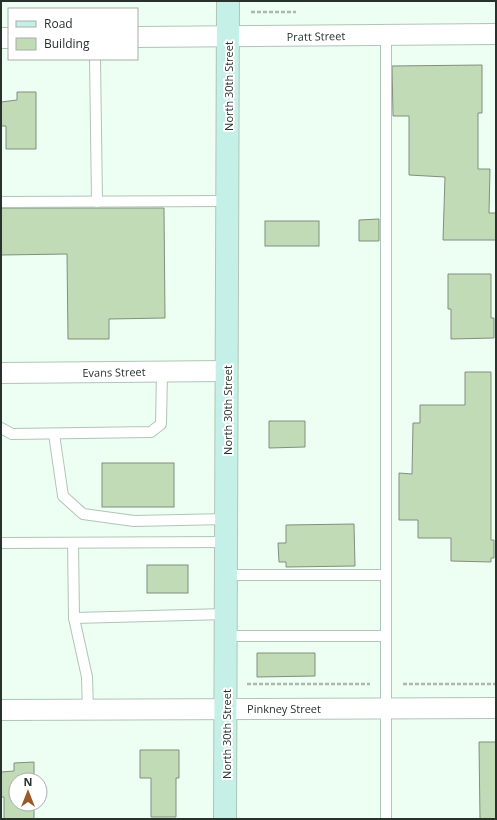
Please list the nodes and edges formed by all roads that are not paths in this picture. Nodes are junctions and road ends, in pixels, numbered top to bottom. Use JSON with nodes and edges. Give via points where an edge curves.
{"nodes":[{"id":1,"x":228,"y":1,"type":"edge"},
{"id":2,"x":496,"y":34,"type":"edge"},
{"id":3,"x":386,"y":35,"type":"junction"},
{"id":4,"x":138,"y":37,"type":"edge"},
{"id":5,"x":228,"y":37,"type":"junction"},
{"id":6,"x":95,"y":60,"type":"edge"},
{"id":7,"x":227,"y":201,"type":"junction"},
{"id":8,"x":1,"y":202,"type":"edge"},
{"id":9,"x":97,"y":202,"type":"junction"},
{"id":10,"x":227,"y":371,"type":"junction"},
{"id":11,"x":162,"y":372,"type":"junction"},
{"id":12,"x":1,"y":373,"type":"edge"},
{"id":13,"x":1,"y":428,"type":"edge"},
{"id":14,"x":54,"y":434,"type":"junction"},
{"id":15,"x":226,"y":519,"type":"junction"},
{"id":16,"x":226,"y":542,"type":"junction"},
{"id":17,"x":1,"y":543,"type":"edge"},
{"id":18,"x":73,"y":543,"type":"junction"},
{"id":19,"x":226,"y":575,"type":"junction"},
{"id":20,"x":386,"y":575,"type":"junction"},
{"id":21,"x":226,"y":614,"type":"junction"},
{"id":22,"x":74,"y":618,"type":"junction"},
{"id":23,"x":226,"y":636,"type":"junction"},
{"id":24,"x":386,"y":636,"type":"junction"},
{"id":25,"x":385,"y":707,"type":"junction"},
{"id":26,"x":226,"y":708,"type":"junction"},
{"id":27,"x":496,"y":708,"type":"edge"},
{"id":28,"x":1,"y":710,"type":"edge"},
{"id":29,"x":88,"y":710,"type":"junction"},
{"id":30,"x":225,"y":819,"type":"edge"},
{"id":31,"x":386,"y":819,"type":"edge"}],
"edges":[{"from":1,"to":5,"type":"main road","name":"North 30th Street"},
{"from":2,"to":3,"type":"street","name":"Pratt Street"},
{"from":3,"to":5,"type":"street","name":"Pratt Street"},
{"from":3,"to":20,"type":"lane"},
{"from":4,"to":5,"type":"street","name":"Pratt Street"},
{"from":5,"to":7,"type":"main road","name":"North 30th Street"},
{"from":6,"to":9,"type":"lane"},
{"from":7,"to":9,"type":"lane"},
{"from":7,"to":10,"type":"main road","name":"North 30th Street"},
{"from":8,"to":9,"type":"lane"},
{"from":10,"to":11,"type":"street","name":"Evans Street"},
{"from":10,"to":15,"type":"main road","name":"North 30th Street"},
{"from":11,"to":12,"type":"street","name":"Evans Street"},
{"from":11,"to":14,"type":"lane","via":[[161,424],[151,432]]},
{"from":13,"to":14,"type":"lane","via":[[12,434]]},
{"from":14,"to":15,"type":"lane","via":[[63,496],[83,514],[134,521]]},
{"from":15,"to":16,"type":"main road","name":"North 30th Street"},
{"from":16,"to":18,"type":"lane"},
{"from":16,"to":19,"type":"main road","name":"North 30th Street"},
{"from":17,"to":18,"type":"lane"},
{"from":18,"to":22,"type":"lane"},
{"from":19,"to":20,"type":"lane"},
{"from":19,"to":21,"type":"main road","name":"North 30th Street"},
{"from":20,"to":24,"type":"lane"},
{"from":21,"to":22,"type":"lane"},
{"from":21,"to":23,"type":"main road","name":"North 30th Street"},
{"from":22,"to":29,"type":"lane","via":[[88,677]]},
{"from":23,"to":24,"type":"lane"},
{"from":23,"to":26,"type":"main road","name":"North 30th Street"},
{"from":24,"to":25,"type":"lane"},
{"from":25,"to":26,"type":"street","name":"Pinkney Street"},
{"from":25,"to":27,"type":"street","name":"Pinkney Street"},
{"from":25,"to":31,"type":"lane"},
{"from":26,"to":29,"type":"street","name":"Pinkney Street"},
{"from":26,"to":30,"type":"main road","name":"North 30th Street"},
{"from":28,"to":29,"type":"street","name":"Pinkney Street"}]}
